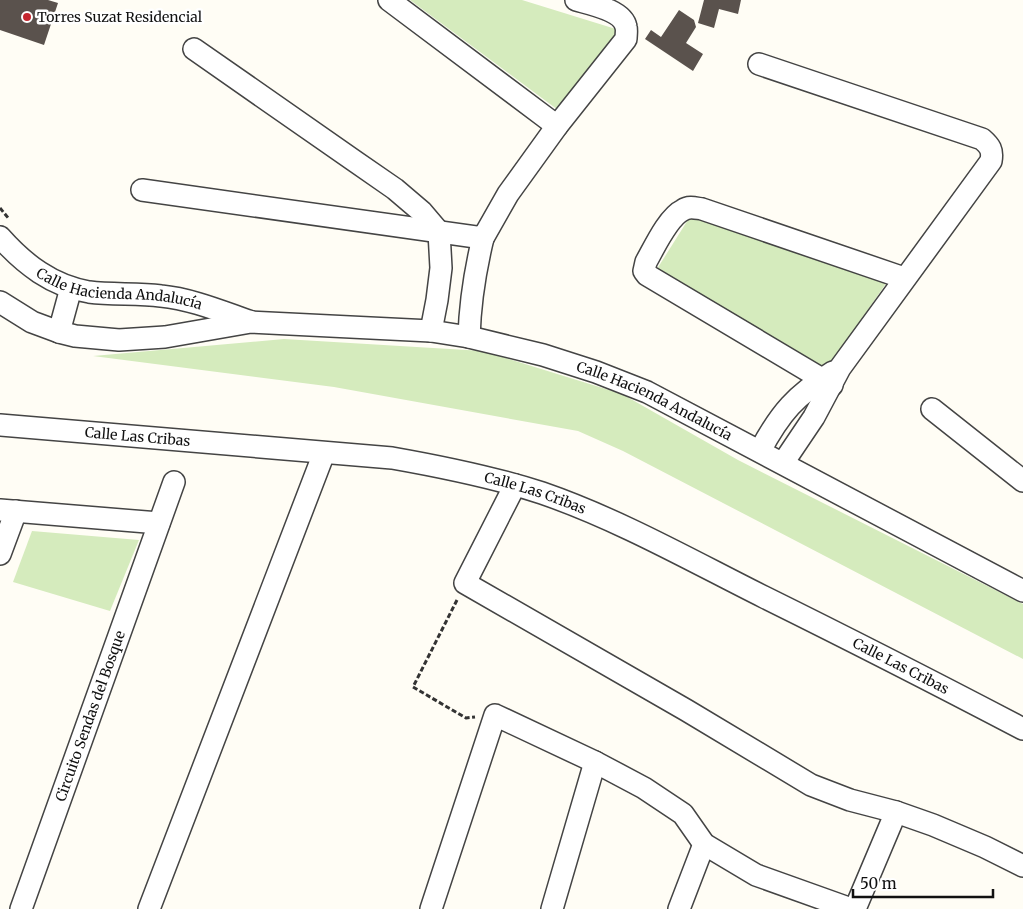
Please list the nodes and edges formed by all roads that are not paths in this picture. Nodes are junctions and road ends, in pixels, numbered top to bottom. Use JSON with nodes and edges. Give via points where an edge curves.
{"nodes":[{"id":1,"x":389,"y":0,"type":"edge"},
{"id":2,"x":576,"y":0,"type":"edge"},
{"id":3,"x":194,"y":49,"type":"dead end"},
{"id":4,"x":759,"y":64,"type":"dead end"},
{"id":5,"x":557,"y":126,"type":"junction"},
{"id":6,"x":142,"y":190,"type":"dead end"},
{"id":7,"x":439,"y":232,"type":"junction"},
{"id":8,"x":0,"y":237,"type":"edge"},
{"id":9,"x":483,"y":238,"type":"junction"},
{"id":10,"x":441,"y":268,"type":"junction"},
{"id":11,"x":474,"y":273,"type":"junction"},
{"id":12,"x":904,"y":278,"type":"junction"},
{"id":13,"x":71,"y":288,"type":"junction"},
{"id":14,"x":0,"y":302,"type":"edge"},
{"id":15,"x":251,"y":322,"type":"junction"},
{"id":16,"x":431,"y":331,"type":"junction"},
{"id":17,"x":59,"y":332,"type":"junction"},
{"id":18,"x":469,"y":337,"type":"junction"},
{"id":19,"x":831,"y":377,"type":"junction"},
{"id":20,"x":793,"y":401,"type":"junction"},
{"id":21,"x":932,"y":410,"type":"dead end"},
{"id":22,"x":814,"y":417,"type":"junction"},
{"id":23,"x":0,"y":424,"type":"edge"},
{"id":24,"x":760,"y":451,"type":"junction"},
{"id":25,"x":324,"y":453,"type":"junction"},
{"id":26,"x":783,"y":463,"type":"junction"},
{"id":27,"x":1023,"y":481,"type":"edge"},
{"id":28,"x":174,"y":482,"type":"dead end"},
{"id":29,"x":515,"y":484,"type":"junction"},
{"id":30,"x":8,"y":510,"type":"edge"},
{"id":31,"x":159,"y":523,"type":"junction"},
{"id":32,"x":0,"y":554,"type":"edge"},
{"id":33,"x":1023,"y":591,"type":"edge"},
{"id":34,"x":1023,"y":729,"type":"edge"},
{"id":35,"x":594,"y":762,"type":"junction"},
{"id":36,"x":896,"y":812,"type":"junction"},
{"id":37,"x":704,"y":844,"type":"junction"},
{"id":38,"x":1023,"y":866,"type":"edge"},
{"id":39,"x":822,"y":905,"type":"edge"},
{"id":40,"x":21,"y":909,"type":"edge"},
{"id":41,"x":149,"y":909,"type":"edge"},
{"id":42,"x":431,"y":909,"type":"edge"},
{"id":43,"x":552,"y":909,"type":"edge"},
{"id":44,"x":680,"y":909,"type":"edge"},
{"id":45,"x":851,"y":909,"type":"edge"},
{"id":46,"x":855,"y":909,"type":"edge"}],
"edges":[{"from":1,"to":5,"type":"street"},
{"from":2,"to":5,"type":"street","via":[[621,17],[626,25],[626,39]]},
{"from":3,"to":7,"type":"street","via":[[395,189]]},
{"from":4,"to":12,"type":"street","via":[[982,139],[990,146],[991,161]]},
{"from":5,"to":9,"type":"street","via":[[508,194]]},
{"from":6,"to":7,"type":"street"},
{"from":7,"to":9,"type":"street"},
{"from":7,"to":10,"type":"street"},
{"from":8,"to":13,"type":"street","name":"Calle Hacienda Andalucía","via":[[35,270]]},
{"from":9,"to":11,"type":"street"},
{"from":10,"to":11,"type":"street"},
{"from":10,"to":16,"type":"street"},
{"from":11,"to":18,"type":"street"},
{"from":12,"to":19,"type":"street"},
{"from":12,"to":19,"type":"street","via":[[702,209],[691,207],[674,216],[646,262],[644,271],[647,275]]},
{"from":13,"to":15,"type":"street","name":"Calle Hacienda Andalucía","via":[[162,296],[200,304]]},
{"from":13,"to":17,"type":"street"},
{"from":14,"to":17,"type":"street","name":"Calle Hacienda Andalucía","via":[[32,322]]},
{"from":15,"to":16,"type":"street","name":"Calle Hacienda Andalucía"},
{"from":15,"to":17,"type":"street","name":"Calle Hacienda Andalucía","via":[[165,337],[119,340]]},
{"from":16,"to":18,"type":"street","name":"Calle Hacienda Andalucía"},
{"from":18,"to":24,"type":"street","name":"Calle Hacienda Andalucía","via":[[596,372],[647,392]]},
{"from":19,"to":20,"type":"street"},
{"from":19,"to":22,"type":"street"},
{"from":20,"to":22,"type":"street"},
{"from":20,"to":24,"type":"street","via":[[774,424]]},
{"from":21,"to":27,"type":"street"},
{"from":22,"to":26,"type":"street"},
{"from":23,"to":25,"type":"street","name":"Calle Las Cribas"},
{"from":24,"to":26,"type":"street","name":"Calle Hacienda Andalucía"},
{"from":25,"to":29,"type":"street","name":"Calle Las Cribas","via":[[452,468]]},
{"from":25,"to":41,"type":"street"},
{"from":26,"to":33,"type":"street","name":"Calle Hacienda Andalucía"},
{"from":28,"to":31,"type":"street","name":"Circuito Sendas del Bosque"},
{"from":29,"to":34,"type":"street","name":"Calle Las Cribas","via":[[632,531]]},
{"from":29,"to":36,"type":"street","via":[[465,583],[811,786]]},
{"from":30,"to":31,"type":"street"},
{"from":30,"to":32,"type":"street"},
{"from":31,"to":40,"type":"street","name":"Circuito Sendas del Bosque"},
{"from":35,"to":37,"type":"street","via":[[644,788],[683,814]]},
{"from":35,"to":42,"type":"street","via":[[494,715]]},
{"from":35,"to":43,"type":"street"},
{"from":36,"to":38,"type":"street","via":[[985,847]]},
{"from":36,"to":46,"type":"street"},
{"from":37,"to":39,"type":"street","via":[[756,876]]},
{"from":37,"to":44,"type":"street"},
{"from":39,"to":45,"type":"street"}]}
